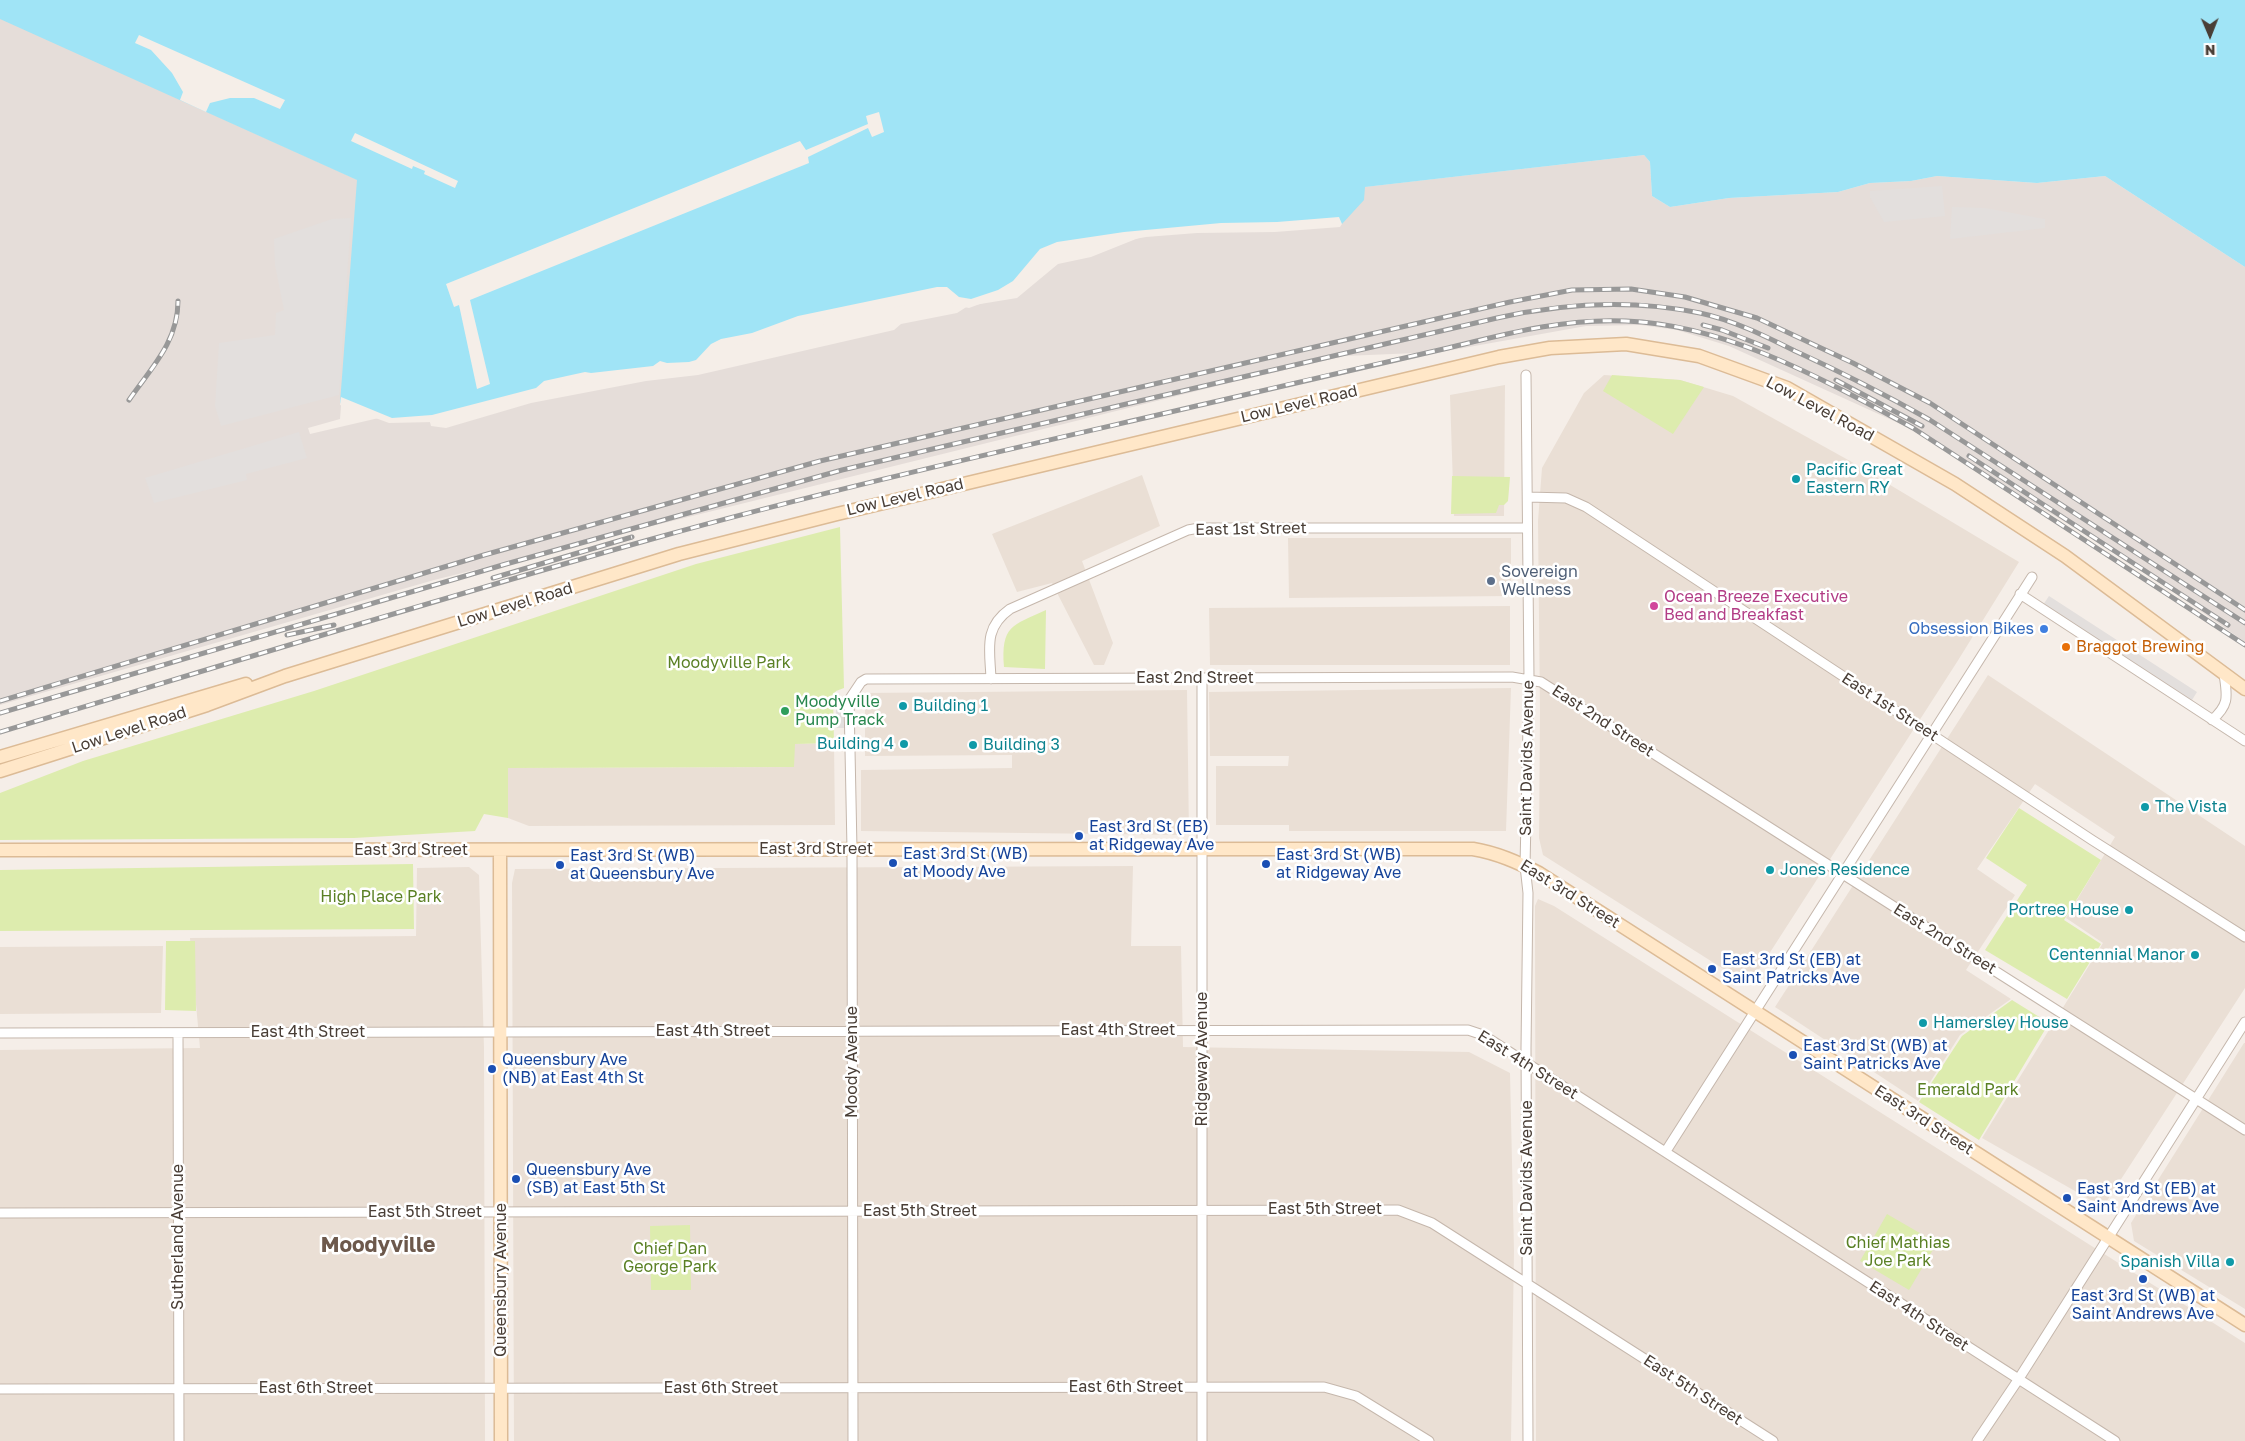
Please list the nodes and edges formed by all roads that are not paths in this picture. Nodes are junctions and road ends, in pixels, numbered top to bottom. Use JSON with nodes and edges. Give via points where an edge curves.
{"nodes":[{"id":1,"x":1526,"y":375,"type":"dead end"},
{"id":2,"x":1528,"y":496,"type":"junction"},
{"id":3,"x":1527,"y":528,"type":"junction"},
{"id":4,"x":2032,"y":577,"type":"dead end"},
{"id":5,"x":2020,"y":594,"type":"junction"},
{"id":6,"x":2224,"y":674,"type":"junction"},
{"id":7,"x":285,"y":676,"type":"junction"},
{"id":8,"x":1202,"y":678,"type":"junction"},
{"id":9,"x":1528,"y":678,"type":"junction"},
{"id":10,"x":991,"y":679,"type":"junction"},
{"id":11,"x":857,"y":686,"type":"joint"},
{"id":12,"x":2245,"y":689,"type":"edge"},
{"id":13,"x":2212,"y":720,"type":"junction"},
{"id":14,"x":1932,"y":734,"type":"junction"},
{"id":15,"x":2245,"y":742,"type":"edge"},
{"id":16,"x":0,"y":757,"type":"edge"},
{"id":17,"x":0,"y":772,"type":"edge"},
{"id":18,"x":852,"y":849,"type":"junction"},
{"id":19,"x":0,"y":850,"type":"edge"},
{"id":20,"x":500,"y":850,"type":"junction"},
{"id":21,"x":1202,"y":850,"type":"junction"},
{"id":22,"x":1525,"y":866,"type":"junction"},
{"id":23,"x":1842,"y":874,"type":"junction"},
{"id":24,"x":2245,"y":937,"type":"edge"},
{"id":25,"x":1755,"y":1010,"type":"junction"},
{"id":26,"x":2245,"y":1022,"type":"edge"},
{"id":27,"x":1202,"y":1030,"type":"junction"},
{"id":28,"x":852,"y":1031,"type":"junction"},
{"id":29,"x":502,"y":1032,"type":"junction"},
{"id":30,"x":0,"y":1033,"type":"edge"},
{"id":31,"x":178,"y":1033,"type":"junction"},
{"id":32,"x":1526,"y":1062,"type":"junction"},
{"id":33,"x":2197,"y":1099,"type":"junction"},
{"id":34,"x":2245,"y":1130,"type":"edge"},
{"id":35,"x":1666,"y":1151,"type":"junction"},
{"id":36,"x":1202,"y":1210,"type":"junction"},
{"id":37,"x":852,"y":1211,"type":"junction"},
{"id":38,"x":501,"y":1212,"type":"junction"},
{"id":39,"x":0,"y":1213,"type":"edge"},
{"id":40,"x":178,"y":1214,"type":"junction"},
{"id":41,"x":2108,"y":1238,"type":"junction"},
{"id":42,"x":1527,"y":1284,"type":"junction"},
{"id":43,"x":2245,"y":1325,"type":"edge"},
{"id":44,"x":2018,"y":1380,"type":"junction"},
{"id":45,"x":1202,"y":1387,"type":"junction"},
{"id":46,"x":179,"y":1388,"type":"junction"},
{"id":47,"x":501,"y":1388,"type":"junction"},
{"id":48,"x":852,"y":1388,"type":"junction"},
{"id":49,"x":0,"y":1389,"type":"edge"},
{"id":50,"x":179,"y":1441,"type":"edge"},
{"id":51,"x":501,"y":1441,"type":"edge"},
{"id":52,"x":853,"y":1441,"type":"edge"},
{"id":53,"x":1202,"y":1441,"type":"edge"},
{"id":54,"x":1428,"y":1441,"type":"edge"},
{"id":55,"x":1528,"y":1441,"type":"edge"},
{"id":56,"x":1772,"y":1441,"type":"edge"},
{"id":57,"x":1977,"y":1441,"type":"edge"},
{"id":58,"x":2115,"y":1441,"type":"edge"}],
"edges":[{"from":1,"to":2,"type":"street","name":"Saint Davids Avenue"},
{"from":2,"to":3,"type":"street","name":"Saint Davids Avenue"},
{"from":2,"to":14,"type":"street","name":"East 1st Street","via":[[1566,498],[1586,507]]},
{"from":3,"to":9,"type":"street","name":"Saint Davids Avenue"},
{"from":3,"to":10,"type":"street","name":"East 1st Street","via":[[1188,530],[1000,616],[989,634]]},
{"from":4,"to":5,"type":"street"},
{"from":5,"to":13,"type":"street"},
{"from":5,"to":14,"type":"street"},
{"from":6,"to":7,"type":"street","name":"Low Level Road","via":[[2097,578],[1963,489],[1787,388],[1699,356],[1626,344],[1550,348],[1499,358],[837,514],[679,554]]},
{"from":6,"to":12,"type":"street","name":"Low Level Road"},
{"from":6,"to":13,"type":"street","via":[[2226,702],[2223,710]]},
{"from":7,"to":16,"type":"street","name":"Low Level Road","via":[[227,687]]},
{"from":7,"to":17,"type":"street","name":"Low Level Road","via":[[189,711]]},
{"from":8,"to":9,"type":"street","name":"East 2nd Street"},
{"from":8,"to":10,"type":"street","name":"East 2nd Street"},
{"from":8,"to":21,"type":"street","name":"Ridgeway Avenue"},
{"from":9,"to":22,"type":"street","name":"Saint Davids Avenue"},
{"from":9,"to":23,"type":"street","name":"East 2nd Street","via":[[1541,682]]},
{"from":10,"to":11,"type":"street","name":"East 2nd Street","via":[[866,680]]},
{"from":11,"to":18,"type":"street","name":"Moody Avenue","via":[[849,700]]},
{"from":13,"to":15,"type":"street"},
{"from":14,"to":23,"type":"street"},
{"from":14,"to":24,"type":"street","name":"East 1st Street"},
{"from":18,"to":20,"type":"street","name":"East 3rd Street"},
{"from":18,"to":21,"type":"street","name":"East 3rd Street"},
{"from":18,"to":28,"type":"street","name":"Moody Avenue"},
{"from":19,"to":20,"type":"street","name":"East 3rd Street"},
{"from":20,"to":29,"type":"street","name":"Queensbury Avenue"},
{"from":21,"to":22,"type":"street","name":"East 3rd Street","via":[[1473,849],[1502,855]]},
{"from":21,"to":27,"type":"street","name":"Ridgeway Avenue"},
{"from":22,"to":25,"type":"street","name":"East 3rd Street"},
{"from":22,"to":32,"type":"street","name":"Saint Davids Avenue","via":[[1528,892]]},
{"from":23,"to":25,"type":"street"},
{"from":23,"to":33,"type":"street","name":"East 2nd Street"},
{"from":25,"to":35,"type":"street"},
{"from":25,"to":41,"type":"street","name":"East 3rd Street"},
{"from":26,"to":33,"type":"street"},
{"from":27,"to":28,"type":"street","name":"East 4th Street"},
{"from":27,"to":32,"type":"street","name":"East 4th Street","via":[[1457,1028],[1483,1035]]},
{"from":27,"to":36,"type":"street","name":"Ridgeway Avenue"},
{"from":28,"to":29,"type":"street","name":"East 4th Street"},
{"from":28,"to":37,"type":"street","name":"Moody Avenue"},
{"from":29,"to":31,"type":"street","name":"East 4th Street"},
{"from":29,"to":38,"type":"street","name":"Queensbury Avenue"},
{"from":30,"to":31,"type":"street","name":"East 4th Street"},
{"from":31,"to":40,"type":"street","name":"Sutherland Avenue"},
{"from":32,"to":35,"type":"street","name":"East 4th Street"},
{"from":32,"to":42,"type":"street","name":"Saint Davids Avenue"},
{"from":33,"to":34,"type":"street","name":"East 2nd Street"},
{"from":33,"to":41,"type":"street"},
{"from":35,"to":44,"type":"street","name":"East 4th Street"},
{"from":36,"to":37,"type":"street","name":"East 5th Street"},
{"from":36,"to":42,"type":"street","name":"East 5th Street","via":[[1398,1210],[1432,1223]]},
{"from":36,"to":45,"type":"street","name":"Ridgeway Avenue"},
{"from":37,"to":38,"type":"street","name":"East 5th Street"},
{"from":37,"to":48,"type":"street","name":"Moody Avenue"},
{"from":38,"to":40,"type":"street","name":"East 5th Street"},
{"from":38,"to":47,"type":"street","name":"Queensbury Avenue"},
{"from":39,"to":40,"type":"street","name":"East 5th Street"},
{"from":40,"to":46,"type":"street","name":"Sutherland Avenue"},
{"from":41,"to":43,"type":"street","name":"East 3rd Street"},
{"from":41,"to":44,"type":"street"},
{"from":42,"to":55,"type":"street","name":"Saint Davids Avenue"},
{"from":42,"to":56,"type":"street","name":"East 5th Street"},
{"from":44,"to":57,"type":"street"},
{"from":44,"to":58,"type":"street","name":"East 4th Street"},
{"from":45,"to":48,"type":"street","name":"East 6th Street"},
{"from":45,"to":53,"type":"street","name":"Ridgeway Avenue"},
{"from":45,"to":54,"type":"street","name":"East 6th Street","via":[[1333,1388],[1356,1396]]},
{"from":46,"to":47,"type":"street","name":"East 6th Street"},
{"from":46,"to":49,"type":"street","name":"East 6th Street"},
{"from":46,"to":50,"type":"street","name":"Sutherland Avenue"},
{"from":47,"to":48,"type":"street","name":"East 6th Street"},
{"from":47,"to":51,"type":"street","name":"Queensbury Avenue"},
{"from":48,"to":52,"type":"street","name":"Moody Avenue"}]}
